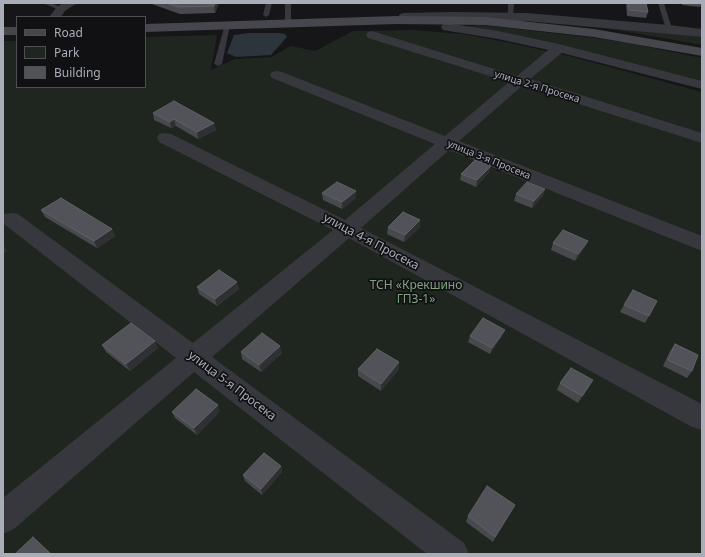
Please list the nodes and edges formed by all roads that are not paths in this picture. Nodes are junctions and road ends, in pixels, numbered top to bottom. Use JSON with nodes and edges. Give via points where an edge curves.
{"nodes":[{"id":1,"x":46,"y":3,"type":"edge"},
{"id":2,"x":269,"y":3,"type":"edge"},
{"id":3,"x":288,"y":3,"type":"edge"},
{"id":4,"x":511,"y":3,"type":"edge"},
{"id":5,"x":660,"y":3,"type":"edge"},
{"id":6,"x":63,"y":10,"type":"edge"},
{"id":7,"x":266,"y":15,"type":"dead end"},
{"id":8,"x":511,"y":16,"type":"junction"},
{"id":9,"x":330,"y":22,"type":"junction"},
{"id":10,"x":316,"y":23,"type":"junction"},
{"id":11,"x":288,"y":24,"type":"junction"},
{"id":12,"x":227,"y":25,"type":"junction"},
{"id":13,"x":146,"y":28,"type":"edge"},
{"id":14,"x":669,"y":29,"type":"junction"},
{"id":15,"x":3,"y":31,"type":"edge"},
{"id":16,"x":16,"y":31,"type":"edge"},
{"id":17,"x":702,"y":33,"type":"edge"},
{"id":18,"x":372,"y":35,"type":"dead end"},
{"id":19,"x":559,"y":48,"type":"junction"},
{"id":20,"x":702,"y":52,"type":"edge"},
{"id":21,"x":218,"y":64,"type":"dead end"},
{"id":22,"x":277,"y":75,"type":"dead end"},
{"id":23,"x":519,"y":81,"type":"junction"},
{"id":24,"x":702,"y":85,"type":"edge"},
{"id":25,"x":165,"y":138,"type":"dead end"},
{"id":26,"x":702,"y":138,"type":"edge"},
{"id":27,"x":447,"y":143,"type":"junction"},
{"id":28,"x":11,"y":219,"type":"dead end"},
{"id":29,"x":347,"y":229,"type":"junction"},
{"id":30,"x":702,"y":244,"type":"edge"},
{"id":31,"x":194,"y":357,"type":"junction"},
{"id":32,"x":702,"y":418,"type":"edge"},
{"id":33,"x":3,"y":518,"type":"edge"},
{"id":34,"x":454,"y":554,"type":"edge"}],
"edges":[{"from":1,"to":6,"type":"lane"},
{"from":2,"to":7,"type":"lane"},
{"from":3,"to":11,"type":"lane"},
{"from":4,"to":8,"type":"lane"},
{"from":5,"to":14,"type":"lane"},
{"from":8,"to":10,"type":"street","via":[[392,18]]},
{"from":8,"to":14,"type":"street"},
{"from":9,"to":10,"type":"main road"},
{"from":9,"to":19,"type":"street","via":[[438,26]]},
{"from":9,"to":20,"type":"main road","via":[[509,22],[621,37]]},
{"from":10,"to":11,"type":"main road"},
{"from":11,"to":12,"type":"main road"},
{"from":12,"to":13,"type":"main road"},
{"from":12,"to":21,"type":"lane"},
{"from":14,"to":17,"type":"street"},
{"from":15,"to":16,"type":"main road"},
{"from":18,"to":23,"type":"street","name":"улица 2-я Просека"},
{"from":19,"to":23,"type":"street"},
{"from":19,"to":24,"type":"street"},
{"from":22,"to":27,"type":"street","name":"улица 3-я Просека"},
{"from":23,"to":26,"type":"street","name":"улица 2-я Просека"},
{"from":23,"to":27,"type":"street"},
{"from":25,"to":29,"type":"street","name":"улица 4-я Просека"},
{"from":27,"to":29,"type":"street"},
{"from":27,"to":30,"type":"street","name":"улица 3-я Просека"},
{"from":28,"to":31,"type":"street","name":"улица 5-я Просека"},
{"from":29,"to":31,"type":"street"},
{"from":29,"to":32,"type":"street","name":"улица 4-я Просека"},
{"from":31,"to":33,"type":"street"},
{"from":31,"to":34,"type":"street","name":"улица 5-я Просека"}]}
